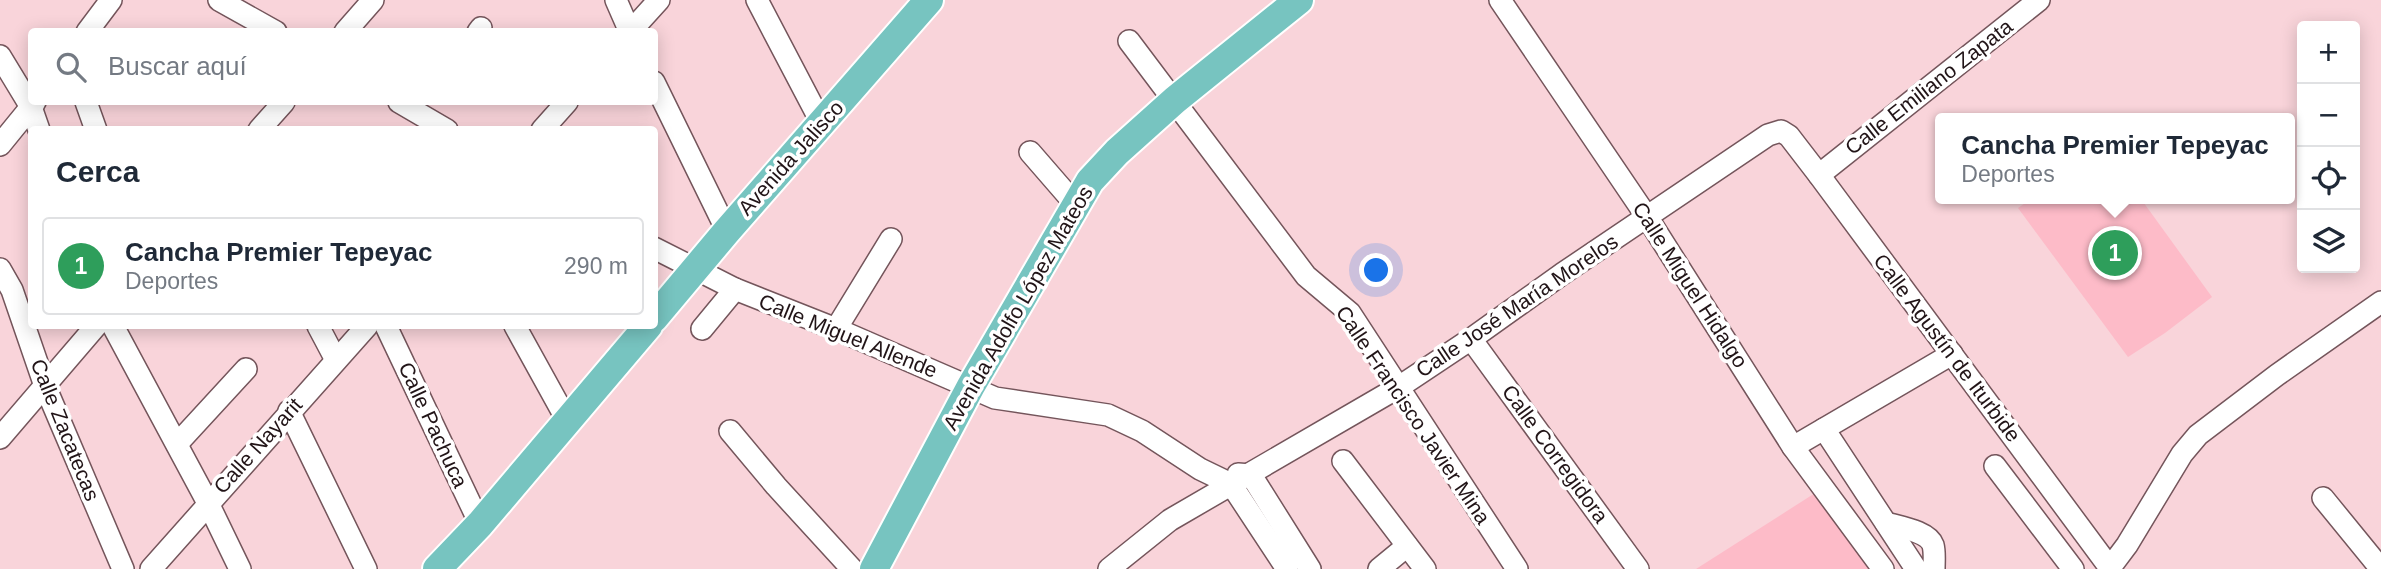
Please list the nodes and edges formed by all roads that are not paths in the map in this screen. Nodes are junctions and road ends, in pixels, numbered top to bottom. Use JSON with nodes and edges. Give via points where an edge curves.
{"nodes":[{"id":1,"x":111,"y":0,"type":"edge"},
{"id":2,"x":219,"y":0,"type":"edge"},
{"id":3,"x":616,"y":0,"type":"edge"},
{"id":4,"x":659,"y":0,"type":"edge"},
{"id":5,"x":757,"y":0,"type":"edge"},
{"id":6,"x":929,"y":0,"type":"edge"},
{"id":7,"x":1299,"y":0,"type":"edge"},
{"id":8,"x":1500,"y":0,"type":"edge"},
{"id":9,"x":366,"y":3,"type":"edge"},
{"id":10,"x":2025,"y":4,"type":"edge"},
{"id":11,"x":90,"y":28,"type":"edge"},
{"id":12,"x":269,"y":28,"type":"edge"},
{"id":13,"x":348,"y":28,"type":"edge"},
{"id":14,"x":628,"y":28,"type":"edge"},
{"id":15,"x":634,"y":28,"type":"edge"},
{"id":16,"x":1129,"y":41,"type":"dead end"},
{"id":17,"x":0,"y":55,"type":"edge"},
{"id":18,"x":658,"y":90,"type":"edge"},
{"id":19,"x":28,"y":97,"type":"edge"},
{"id":20,"x":1175,"y":100,"type":"junction"},
{"id":21,"x":32,"y":105,"type":"edge"},
{"id":22,"x":33,"y":105,"type":"edge"},
{"id":23,"x":87,"y":105,"type":"edge"},
{"id":24,"x":281,"y":105,"type":"edge"},
{"id":25,"x":408,"y":105,"type":"edge"},
{"id":26,"x":564,"y":105,"type":"edge"},
{"id":27,"x":822,"y":124,"type":"junction"},
{"id":28,"x":38,"y":126,"type":"edge"},
{"id":29,"x":95,"y":126,"type":"edge"},
{"id":30,"x":263,"y":126,"type":"edge"},
{"id":31,"x":441,"y":126,"type":"edge"},
{"id":32,"x":546,"y":126,"type":"edge"},
{"id":33,"x":1781,"y":131,"type":"joint"},
{"id":34,"x":0,"y":145,"type":"edge"},
{"id":35,"x":1030,"y":152,"type":"dead end"},
{"id":36,"x":1819,"y":175,"type":"junction"},
{"id":37,"x":1076,"y":205,"type":"junction"},
{"id":38,"x":1647,"y":217,"type":"junction"},
{"id":39,"x":727,"y":231,"type":"junction"},
{"id":40,"x":891,"y":239,"type":"dead end"},
{"id":41,"x":658,"y":250,"type":"edge"},
{"id":42,"x":0,"y":269,"type":"edge"},
{"id":43,"x":695,"y":270,"type":"junction"},
{"id":44,"x":735,"y":289,"type":"junction"},
{"id":45,"x":6,"y":296,"type":"edge"},
{"id":46,"x":2381,"y":302,"type":"edge"},
{"id":47,"x":658,"y":313,"type":"edge"},
{"id":48,"x":93,"y":329,"type":"edge"},
{"id":49,"x":115,"y":329,"type":"edge"},
{"id":50,"x":320,"y":329,"type":"edge"},
{"id":51,"x":364,"y":329,"type":"edge"},
{"id":52,"x":387,"y":329,"type":"edge"},
{"id":53,"x":517,"y":329,"type":"edge"},
{"id":54,"x":646,"y":329,"type":"edge"},
{"id":55,"x":702,"y":329,"type":"dead end"},
{"id":56,"x":836,"y":329,"type":"junction"},
{"id":57,"x":1471,"y":339,"type":"junction"},
{"id":58,"x":1952,"y":354,"type":"junction"},
{"id":59,"x":336,"y":360,"type":"junction"},
{"id":60,"x":246,"y":369,"type":"dead end"},
{"id":61,"x":45,"y":386,"type":"junction"},
{"id":62,"x":971,"y":387,"type":"junction"},
{"id":63,"x":1399,"y":387,"type":"junction"},
{"id":64,"x":289,"y":411,"type":"junction"},
{"id":65,"x":568,"y":422,"type":"junction"},
{"id":66,"x":1824,"y":429,"type":"junction"},
{"id":67,"x":730,"y":431,"type":"dead end"},
{"id":68,"x":0,"y":438,"type":"edge"},
{"id":69,"x":177,"y":444,"type":"junction"},
{"id":70,"x":1793,"y":447,"type":"junction"},
{"id":71,"x":1343,"y":461,"type":"dead end"},
{"id":72,"x":1995,"y":466,"type":"dead end"},
{"id":73,"x":1200,"y":469,"type":"junction"},
{"id":74,"x":1251,"y":475,"type":"junction"},
{"id":75,"x":1231,"y":484,"type":"junction"},
{"id":76,"x":2323,"y":498,"type":"dead end"},
{"id":77,"x":208,"y":503,"type":"junction"},
{"id":78,"x":1886,"y":523,"type":"junction"},
{"id":79,"x":480,"y":524,"type":"junction"},
{"id":80,"x":1407,"y":546,"type":"junction"},
{"id":81,"x":2110,"y":568,"type":"edge"},
{"id":82,"x":122,"y":569,"type":"edge"},
{"id":83,"x":151,"y":569,"type":"edge"},
{"id":84,"x":240,"y":569,"type":"edge"},
{"id":85,"x":366,"y":569,"type":"edge"},
{"id":86,"x":437,"y":569,"type":"edge"},
{"id":87,"x":852,"y":569,"type":"edge"},
{"id":88,"x":874,"y":569,"type":"edge"},
{"id":89,"x":1109,"y":569,"type":"edge"},
{"id":90,"x":1287,"y":569,"type":"edge"},
{"id":91,"x":1310,"y":569,"type":"edge"},
{"id":92,"x":1379,"y":569,"type":"edge"},
{"id":93,"x":1425,"y":569,"type":"edge"},
{"id":94,"x":1517,"y":569,"type":"edge"},
{"id":95,"x":1638,"y":569,"type":"edge"},
{"id":96,"x":1883,"y":569,"type":"edge"},
{"id":97,"x":1916,"y":569,"type":"edge"},
{"id":98,"x":1934,"y":569,"type":"edge"},
{"id":99,"x":2073,"y":569,"type":"edge"},
{"id":100,"x":2381,"y":569,"type":"edge"}],
"edges":[{"from":1,"to":11,"type":"street"},
{"from":2,"to":12,"type":"street"},
{"from":3,"to":14,"type":"street"},
{"from":4,"to":15,"type":"street"},
{"from":5,"to":27,"type":"street"},
{"from":6,"to":27,"type":"main road","name":"Avenida Jalisco"},
{"from":7,"to":20,"type":"main road","name":"Avenida Adolfo López Mateos"},
{"from":8,"to":38,"type":"street","name":"Calle Miguel Hidalgo"},
{"from":9,"to":13,"type":"street"},
{"from":10,"to":36,"type":"street","name":"Calle Emiliano Zapata"},
{"from":16,"to":20,"type":"street","name":"Calle Francisco Javier Mina"},
{"from":17,"to":19,"type":"street"},
{"from":18,"to":39,"type":"street"},
{"from":20,"to":37,"type":"main road","name":"Avenida Adolfo López Mateos","via":[[1117,152],[1090,181]]},
{"from":20,"to":63,"type":"street","name":"Calle Francisco Javier Mina","via":[[1306,276],[1350,313]]},
{"from":21,"to":34,"type":"street"},
{"from":22,"to":28,"type":"street"},
{"from":23,"to":29,"type":"street"},
{"from":24,"to":30,"type":"street"},
{"from":25,"to":31,"type":"street"},
{"from":26,"to":32,"type":"street"},
{"from":27,"to":39,"type":"main road","name":"Avenida Jalisco"},
{"from":33,"to":36,"type":"street","name":"Calle Agustín de Iturbide"},
{"from":33,"to":38,"type":"street","name":"Calle José María Morelos","via":[[1768,135]]},
{"from":35,"to":37,"type":"street"},
{"from":36,"to":58,"type":"street","name":"Calle Agustín de Iturbide"},
{"from":37,"to":62,"type":"main road","name":"Avenida Adolfo López Mateos"},
{"from":38,"to":57,"type":"street","name":"Calle José María Morelos"},
{"from":38,"to":70,"type":"street","name":"Calle Miguel Hidalgo"},
{"from":39,"to":43,"type":"main road","name":"Avenida Jalisco"},
{"from":40,"to":56,"type":"street"},
{"from":41,"to":43,"type":"street","name":"Calle Miguel Allende"},
{"from":42,"to":45,"type":"street","name":"Calle Zacatecas"},
{"from":43,"to":44,"type":"street","name":"Calle Miguel Allende"},
{"from":43,"to":47,"type":"main road","name":"Avenida Jalisco"},
{"from":44,"to":55,"type":"street"},
{"from":44,"to":56,"type":"street","name":"Calle Miguel Allende"},
{"from":45,"to":61,"type":"street","name":"Calle Zacatecas"},
{"from":46,"to":81,"type":"street","via":[[2198,435]]},
{"from":48,"to":61,"type":"street"},
{"from":49,"to":69,"type":"street"},
{"from":50,"to":59,"type":"street"},
{"from":51,"to":59,"type":"street","name":"Calle Nayarit"},
{"from":52,"to":79,"type":"street","name":"Calle Pachuca"},
{"from":53,"to":65,"type":"street"},
{"from":54,"to":65,"type":"main road"},
{"from":56,"to":62,"type":"street","name":"Calle Miguel Allende"},
{"from":57,"to":63,"type":"street","name":"Calle José María Morelos"},
{"from":57,"to":95,"type":"street","name":"Calle Corregidora"},
{"from":58,"to":66,"type":"street"},
{"from":58,"to":81,"type":"street","name":"Calle Agustín de Iturbide"},
{"from":59,"to":64,"type":"street","name":"Calle Nayarit"},
{"from":60,"to":69,"type":"street"},
{"from":61,"to":68,"type":"street"},
{"from":61,"to":82,"type":"street","name":"Calle Zacatecas"},
{"from":62,"to":73,"type":"street","name":"Calle Miguel Allende","via":[[995,398],[1108,415]]},
{"from":62,"to":88,"type":"main road","name":"Avenida Adolfo López Mateos"},
{"from":63,"to":74,"type":"street","name":"Calle José María Morelos"},
{"from":63,"to":94,"type":"street","name":"Calle Francisco Javier Mina"},
{"from":64,"to":77,"type":"street","name":"Calle Nayarit"},
{"from":64,"to":85,"type":"street"},
{"from":65,"to":79,"type":"main road"},
{"from":66,"to":70,"type":"street"},
{"from":66,"to":78,"type":"street"},
{"from":67,"to":87,"type":"street"},
{"from":69,"to":77,"type":"street"},
{"from":70,"to":96,"type":"street","name":"Calle Miguel Hidalgo"},
{"from":71,"to":80,"type":"street"},
{"from":72,"to":99,"type":"street"},
{"from":73,"to":74,"type":"street","name":"Calle Miguel Allende"},
{"from":73,"to":75,"type":"street","name":"Calle Miguel Allende"},
{"from":74,"to":75,"type":"street","name":"Calle José María Morelos"},
{"from":74,"to":91,"type":"street"},
{"from":75,"to":89,"type":"street","name":"Calle José María Morelos","via":[[1170,520]]},
{"from":75,"to":90,"type":"street"},
{"from":76,"to":100,"type":"street"},
{"from":77,"to":83,"type":"street","name":"Calle Nayarit"},
{"from":77,"to":84,"type":"street"},
{"from":78,"to":97,"type":"street"},
{"from":78,"to":98,"type":"street","via":[[1931,540]]},
{"from":79,"to":86,"type":"main road"},
{"from":80,"to":92,"type":"street"},
{"from":80,"to":93,"type":"street"}]}
